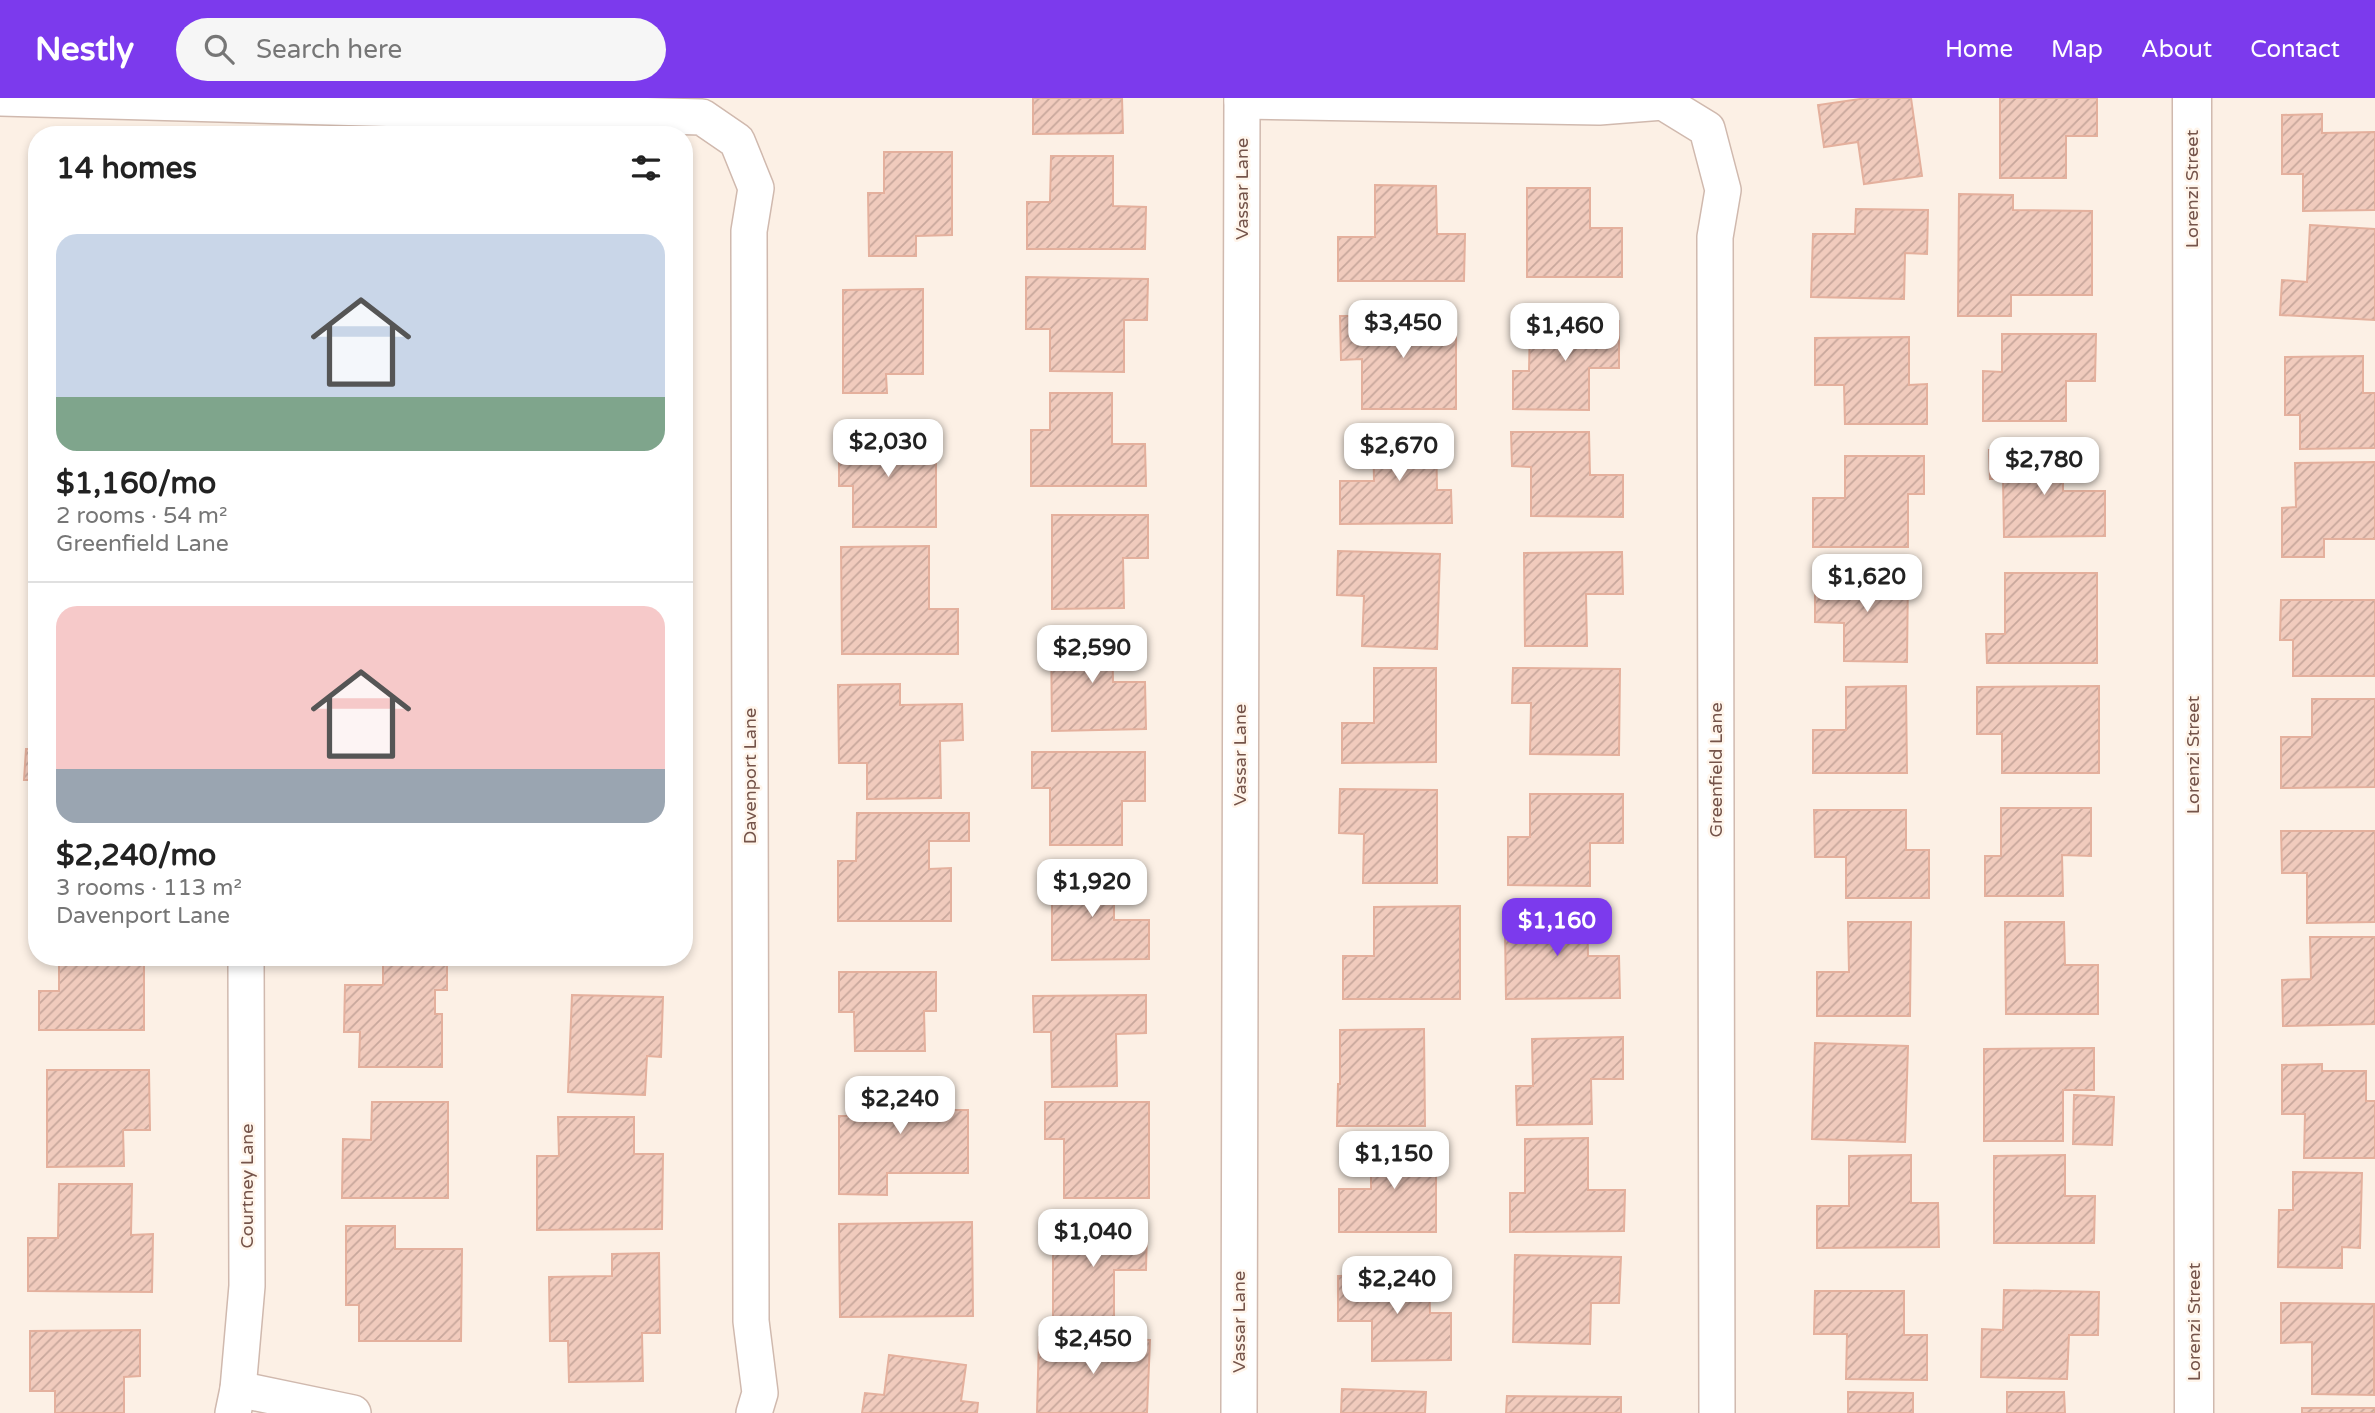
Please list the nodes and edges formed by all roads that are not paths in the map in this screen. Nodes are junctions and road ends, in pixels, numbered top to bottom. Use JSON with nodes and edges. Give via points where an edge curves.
{"nodes":[{"id":1,"x":0,"y":98,"type":"edge"},
{"id":2,"x":2192,"y":98,"type":"edge"},
{"id":3,"x":1242,"y":99,"type":"edge"},
{"id":4,"x":245,"y":120,"type":"edge"},
{"id":5,"x":246,"y":966,"type":"edge"},
{"id":6,"x":236,"y":1401,"type":"edge"},
{"id":7,"x":353,"y":1413,"type":"edge"},
{"id":8,"x":754,"y":1413,"type":"edge"},
{"id":9,"x":1239,"y":1413,"type":"edge"},
{"id":10,"x":1717,"y":1413,"type":"edge"},
{"id":11,"x":2194,"y":1413,"type":"edge"}],
"edges":[{"from":1,"to":4,"type":"street"},
{"from":2,"to":11,"type":"street","name":"Lorenzi Street"},
{"from":3,"to":9,"type":"street","name":"Vassar Lane"},
{"from":3,"to":10,"type":"street","name":"Greenfield Lane","via":[[1599,107],[1663,102],[1707,129],[1723,190],[1716,237]]},
{"from":4,"to":8,"type":"street","name":"Davenport Lane","via":[[702,117],[737,141],[756,188],[749,231],[751,1321],[760,1393]]},
{"from":5,"to":6,"type":"street","name":"Courtney Lane","via":[[247,1286]]},
{"from":6,"to":7,"type":"street"}]}
